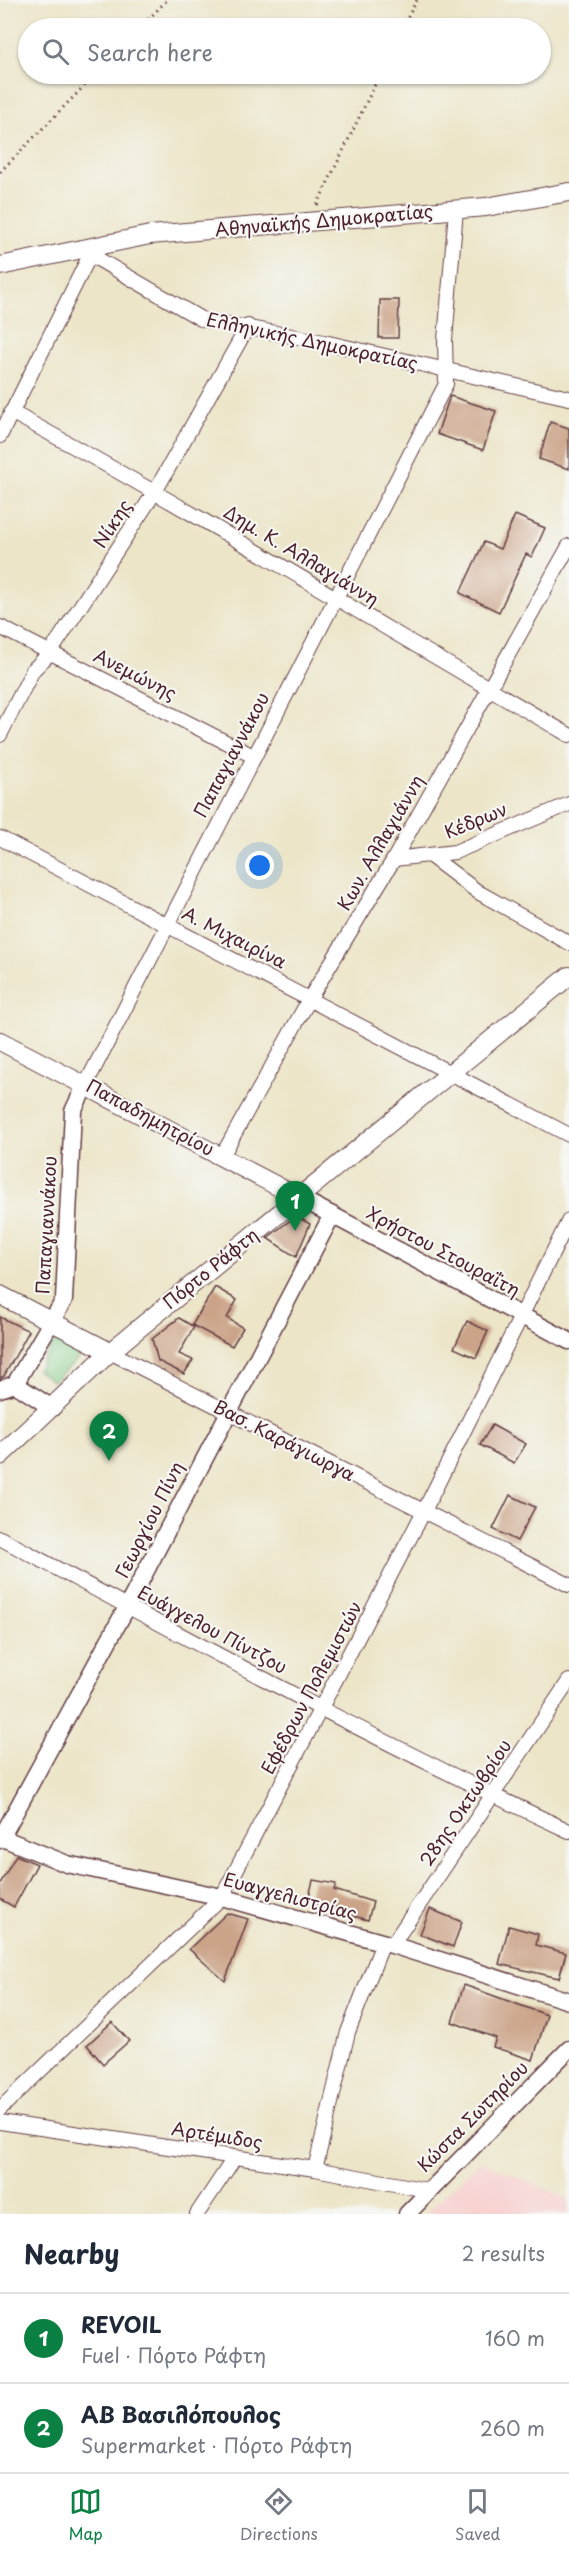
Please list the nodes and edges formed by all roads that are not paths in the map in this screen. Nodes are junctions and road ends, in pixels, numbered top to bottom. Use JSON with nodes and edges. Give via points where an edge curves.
{"nodes":[{"id":1,"x":569,"y":192,"type":"edge"},
{"id":2,"x":456,"y":210,"type":"junction"},
{"id":3,"x":88,"y":249,"type":"junction"},
{"id":4,"x":0,"y":266,"type":"edge"},
{"id":5,"x":248,"y":326,"type":"junction"},
{"id":6,"x":447,"y":371,"type":"junction"},
{"id":7,"x":569,"y":398,"type":"edge"},
{"id":8,"x":11,"y":412,"type":"junction"},
{"id":9,"x":0,"y":436,"type":"edge"},
{"id":10,"x":156,"y":490,"type":"junction"},
{"id":11,"x":569,"y":546,"type":"edge"},
{"id":12,"x":338,"y":600,"type":"junction"},
{"id":13,"x":0,"y":627,"type":"edge"},
{"id":14,"x":50,"y":652,"type":"junction"},
{"id":15,"x":488,"y":688,"type":"junction"},
{"id":16,"x":0,"y":735,"type":"edge"},
{"id":17,"x":569,"y":735,"type":"edge"},
{"id":18,"x":253,"y":756,"type":"junction"},
{"id":19,"x":569,"y":804,"type":"edge"},
{"id":20,"x":0,"y":838,"type":"edge"},
{"id":21,"x":429,"y":855,"type":"junction"},
{"id":22,"x":394,"y":859,"type":"junction"},
{"id":23,"x":167,"y":924,"type":"junction"},
{"id":24,"x":569,"y":943,"type":"edge"},
{"id":25,"x":569,"y":976,"type":"edge"},
{"id":26,"x":310,"y":998,"type":"junction"},
{"id":27,"x":0,"y":1041,"type":"edge"},
{"id":28,"x":451,"y":1072,"type":"junction"},
{"id":29,"x":86,"y":1084,"type":"junction"},
{"id":30,"x":569,"y":1135,"type":"edge"},
{"id":31,"x":222,"y":1156,"type":"junction"},
{"id":32,"x":298,"y":1197,"type":"junction"},
{"id":33,"x":332,"y":1215,"type":"junction"},
{"id":34,"x":569,"y":1220,"type":"edge"},
{"id":35,"x":0,"y":1296,"type":"edge"},
{"id":36,"x":520,"y":1315,"type":"junction"},
{"id":37,"x":53,"y":1323,"type":"junction"},
{"id":38,"x":569,"y":1341,"type":"edge"},
{"id":39,"x":110,"y":1352,"type":"junction"},
{"id":40,"x":7,"y":1387,"type":"edge"},
{"id":41,"x":52,"y":1408,"type":"junction"},
{"id":42,"x":228,"y":1412,"type":"junction"},
{"id":43,"x":0,"y":1456,"type":"edge"},
{"id":44,"x":424,"y":1511,"type":"junction"},
{"id":45,"x":0,"y":1538,"type":"edge"},
{"id":46,"x":569,"y":1585,"type":"edge"},
{"id":47,"x":127,"y":1607,"type":"junction"},
{"id":48,"x":569,"y":1681,"type":"edge"},
{"id":49,"x":322,"y":1708,"type":"junction"},
{"id":50,"x":493,"y":1796,"type":"junction"},
{"id":51,"x":569,"y":1832,"type":"edge"},
{"id":52,"x":0,"y":1838,"type":"edge"},
{"id":53,"x":222,"y":1897,"type":"junction"},
{"id":54,"x":388,"y":1944,"type":"junction"},
{"id":55,"x":569,"y":2001,"type":"edge"},
{"id":56,"x":569,"y":2049,"type":"edge"},
{"id":57,"x":0,"y":2109,"type":"edge"},
{"id":58,"x":0,"y":2122,"type":"edge"},
{"id":59,"x":235,"y":2157,"type":"junction"},
{"id":60,"x":315,"y":2169,"type":"junction"},
{"id":61,"x":427,"y":2190,"type":"junction"},
{"id":62,"x":197,"y":2214,"type":"edge"},
{"id":63,"x":407,"y":2214,"type":"edge"}],
"edges":[{"from":1,"to":2,"type":"main road","name":"Αθηναϊκής Δημοκρατίας"},
{"from":2,"to":3,"type":"main road","name":"Αθηναϊκής Δημοκρατίας","via":[[150,235]]},
{"from":2,"to":6,"type":"street","name":"Παπαγιαννάκου","via":[[445,340]]},
{"from":3,"to":4,"type":"main road"},
{"from":3,"to":5,"type":"street","name":"Ελληνικής Δημοκρατίας","via":[[186,313]]},
{"from":3,"to":8,"type":"street"},
{"from":5,"to":6,"type":"street","name":"Ελληνικής Δημοκρατίας"},
{"from":5,"to":10,"type":"street","name":"Νίκης"},
{"from":6,"to":7,"type":"street","name":"Ελληνικής Δημοκρατίας"},
{"from":6,"to":12,"type":"street","name":"Παπαγιαννάκου","via":[[446,384]]},
{"from":8,"to":9,"type":"street"},
{"from":8,"to":10,"type":"street","name":"Δημ. Κ. Αλλαγιάννη"},
{"from":10,"to":12,"type":"street","name":"Δημ. Κ. Αλλαγιάννη"},
{"from":10,"to":14,"type":"street","name":"Νίκης"},
{"from":11,"to":15,"type":"street","name":"Κων. Αλλαγιάννη"},
{"from":12,"to":15,"type":"street","name":"Δημ. Κ. Αλλαγιάννη"},
{"from":12,"to":18,"type":"street","name":"Παπαγιαννάκου"},
{"from":13,"to":14,"type":"street","name":"Ανεμώνης"},
{"from":14,"to":16,"type":"street","name":"Νίκης","via":[[33,670]]},
{"from":14,"to":18,"type":"street","name":"Ανεμώνης"},
{"from":15,"to":17,"type":"street","name":"Δημ. Κ. Αλλαγιάννη"},
{"from":15,"to":22,"type":"street","name":"Κων. Αλλαγιάννη"},
{"from":18,"to":23,"type":"street","name":"Παπαγιαννάκου"},
{"from":19,"to":21,"type":"street","name":"Κέδρων","via":[[455,852]]},
{"from":20,"to":23,"type":"street","name":"Α. Μιχαιρίνα"},
{"from":21,"to":22,"type":"street","name":"Κέδρων"},
{"from":21,"to":24,"type":"street","via":[[478,892]]},
{"from":22,"to":26,"type":"street","name":"Κων. Αλλαγιάννη"},
{"from":23,"to":26,"type":"street","name":"Α. Μιχαιρίνα"},
{"from":23,"to":29,"type":"street","name":"Παπαγιαννάκου"},
{"from":25,"to":28,"type":"main road","name":"Πόρτο Ράφτη"},
{"from":26,"to":28,"type":"street","name":"Α. Μιχαιρίνα"},
{"from":26,"to":31,"type":"street","name":"Κων. Αλλαγιάννη"},
{"from":27,"to":29,"type":"main road","name":"Παπαδημητρίου"},
{"from":28,"to":30,"type":"street","name":"Α. Μιχαιρίνα"},
{"from":28,"to":32,"type":"main road","name":"Πόρτο Ράφτη"},
{"from":29,"to":31,"type":"main road","name":"Παπαδημητρίου"},
{"from":29,"to":37,"type":"street","name":"Παπαγιαννάκου","via":[[73,1111],[64,1300]]},
{"from":31,"to":32,"type":"main road","name":"Παπαδημητρίου"},
{"from":32,"to":33,"type":"street","name":"Χρήστου Στουραΐτη"},
{"from":32,"to":39,"type":"main road","name":"Πόρτο Ράφτη"},
{"from":33,"to":36,"type":"street","name":"Χρήστου Στουραΐτη"},
{"from":33,"to":42,"type":"street","name":"Γεωργίου Πίνη"},
{"from":34,"to":36,"type":"street","name":"Εφέδρων Πολεμιστών"},
{"from":35,"to":37,"type":"main road","name":"Βασ. Καράγιωργα"},
{"from":36,"to":38,"type":"street","name":"Χρήστου Στουραΐτη"},
{"from":36,"to":44,"type":"street","name":"Εφέδρων Πολεμιστών"},
{"from":37,"to":39,"type":"main road","name":"Βασ. Καράγιωργα"},
{"from":37,"to":40,"type":"street","name":"Παπαγιαννάκου"},
{"from":39,"to":41,"type":"main road","name":"Πόρτο Ράφτη"},
{"from":39,"to":42,"type":"street","name":"Βασ. Καράγιωργα"},
{"from":40,"to":41,"type":"street"},
{"from":41,"to":43,"type":"main road","name":"Πόρτο Ράφτη"},
{"from":42,"to":44,"type":"street","name":"Βασ. Καράγιωργα"},
{"from":42,"to":47,"type":"street","name":"Γεωργίου Πίνη"},
{"from":44,"to":46,"type":"street","name":"Βασ. Καράγιωργα"},
{"from":44,"to":49,"type":"street","name":"Εφέδρων Πολεμιστών"},
{"from":45,"to":47,"type":"street","name":"Ευάγγελου Πίντζου"},
{"from":47,"to":49,"type":"street","name":"Ευάγγελου Πίντζου"},
{"from":47,"to":52,"type":"street","name":"Γεωργίου Πίνη"},
{"from":48,"to":50,"type":"street","name":"28ης Οκτωβρίου"},
{"from":49,"to":50,"type":"street","name":"Ευάγγελου Πίντζου"},
{"from":49,"to":53,"type":"street","name":"Εφέδρων Πολεμιστών"},
{"from":50,"to":51,"type":"street","name":"Ευάγγελου Πίντζου"},
{"from":50,"to":54,"type":"street","name":"28ης Οκτωβρίου"},
{"from":52,"to":53,"type":"street","name":"Ευαγγελιστρίας","via":[[87,1870]]},
{"from":53,"to":54,"type":"street","name":"Ευαγγελιστρίας"},
{"from":53,"to":57,"type":"street","name":"Εφέδρων Πολεμιστών"},
{"from":54,"to":55,"type":"street","name":"Ευαγγελιστρίας"},
{"from":54,"to":60,"type":"street","name":"28ης Οκτωβρίου","via":[[348,2032]]},
{"from":56,"to":61,"type":"street","name":"Κώστα Σωτηρίου"},
{"from":58,"to":59,"type":"street","name":"Αρτέμιδος"},
{"from":59,"to":60,"type":"street","name":"Αρτέμιδος"},
{"from":59,"to":62,"type":"street"},
{"from":60,"to":61,"type":"street","name":"Αρτέμιδος"},
{"from":61,"to":63,"type":"street","name":"Κώστα Σωτηρίου"}]}
